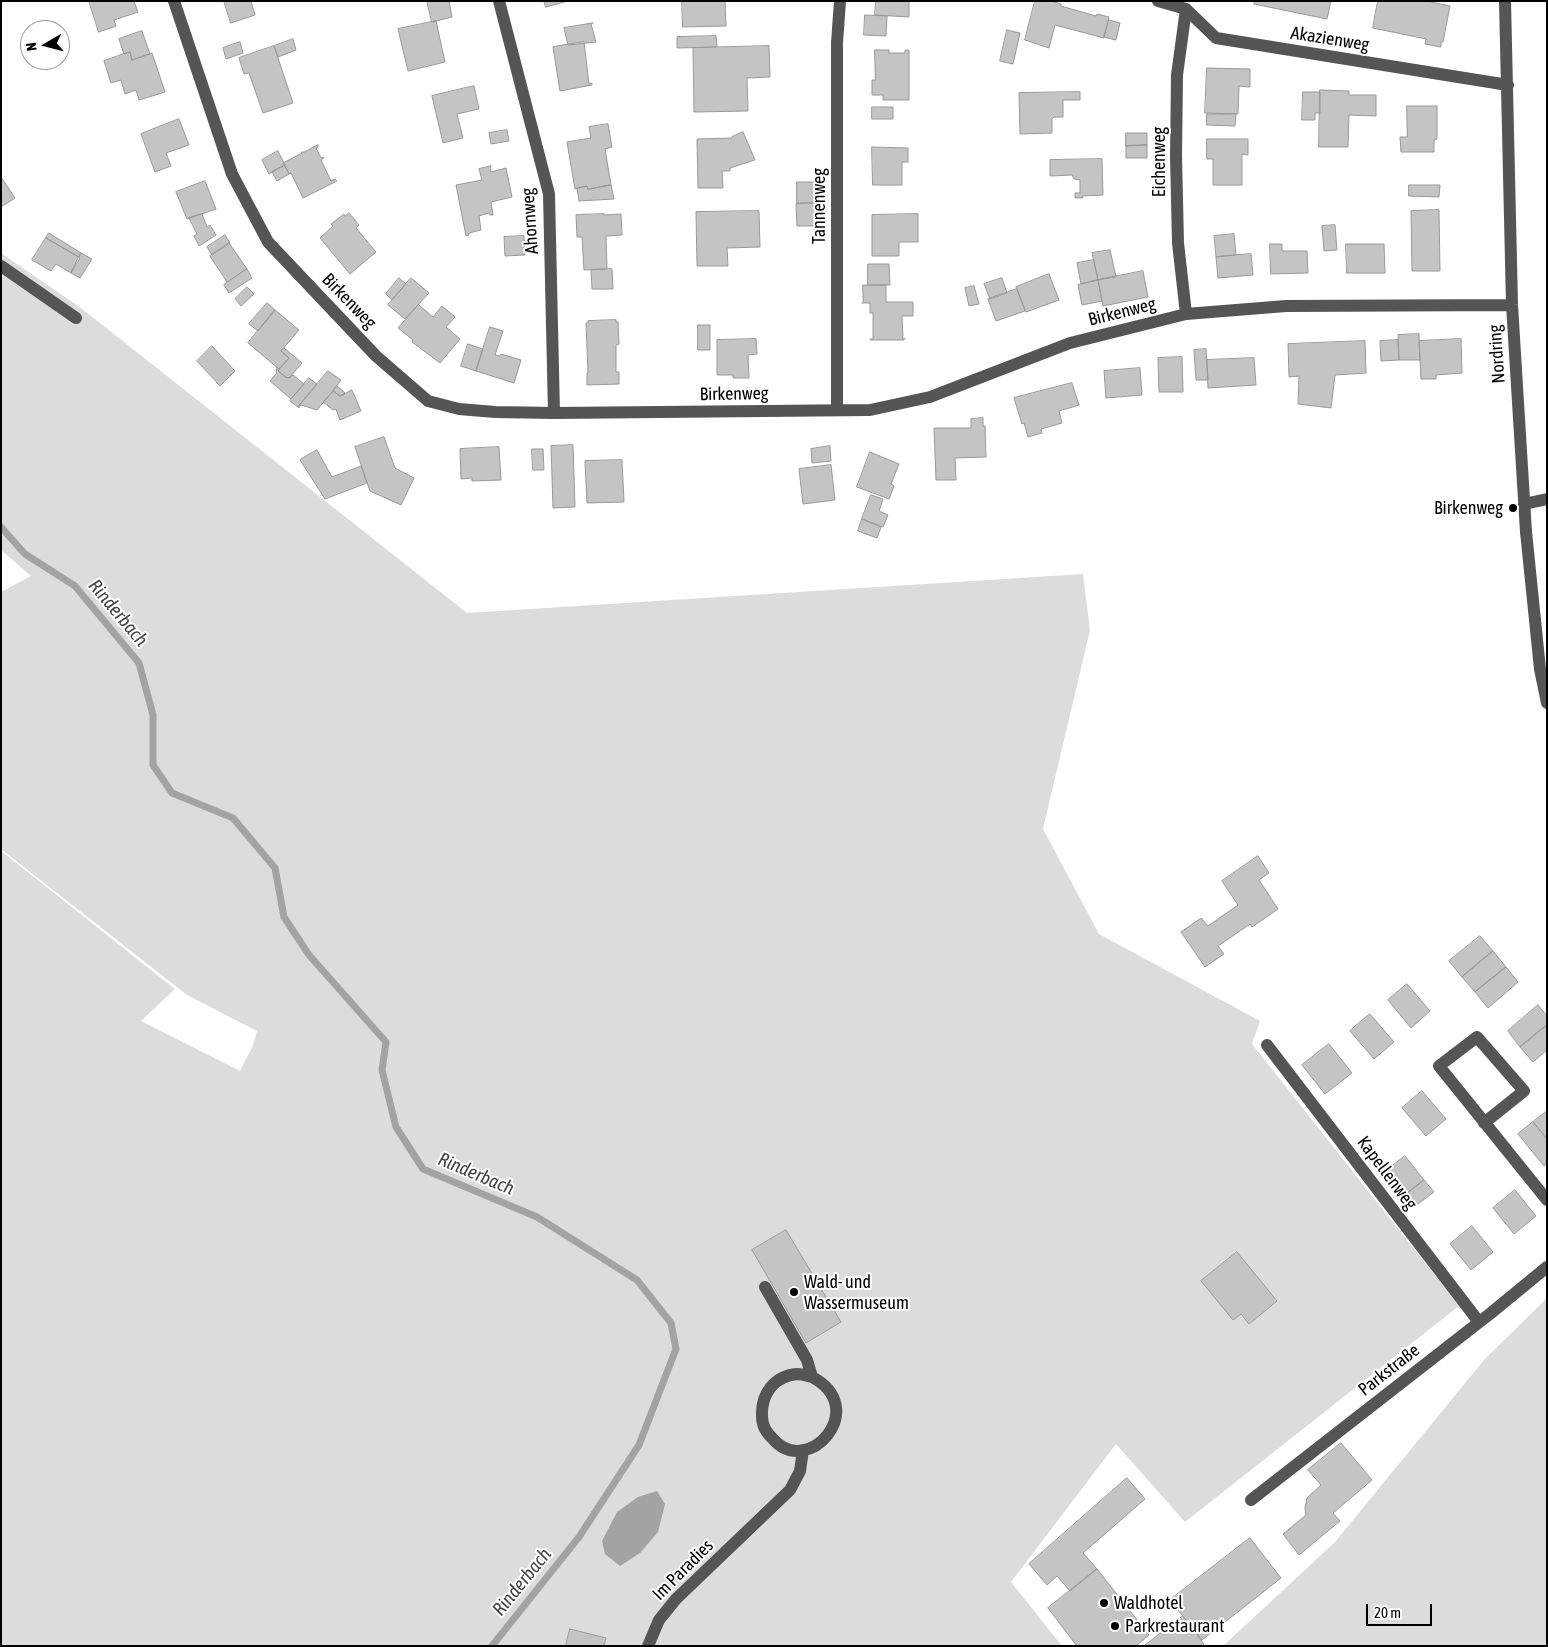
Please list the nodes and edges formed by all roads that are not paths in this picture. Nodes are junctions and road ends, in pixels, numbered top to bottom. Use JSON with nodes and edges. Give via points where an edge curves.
{"nodes":[{"id":1,"x":174,"y":1,"type":"edge"},
{"id":2,"x":500,"y":1,"type":"edge"},
{"id":3,"x":840,"y":1,"type":"edge"},
{"id":4,"x":1158,"y":1,"type":"edge"},
{"id":5,"x":1505,"y":1,"type":"edge"},
{"id":6,"x":1186,"y":9,"type":"junction"},
{"id":7,"x":1508,"y":85,"type":"junction"},
{"id":8,"x":1,"y":266,"type":"edge"},
{"id":9,"x":1512,"y":305,"type":"junction"},
{"id":10,"x":1186,"y":314,"type":"junction"},
{"id":11,"x":76,"y":318,"type":"dead end"},
{"id":12,"x":837,"y":410,"type":"junction"},
{"id":13,"x":554,"y":413,"type":"junction"},
{"id":14,"x":1547,"y":499,"type":"edge"},
{"id":15,"x":1524,"y":504,"type":"junction"},
{"id":16,"x":1547,"y":703,"type":"edge"},
{"id":17,"x":1267,"y":1045,"type":"dead end"},
{"id":18,"x":1484,"y":1123,"type":"junction"},
{"id":19,"x":1547,"y":1200,"type":"edge"},
{"id":20,"x":1547,"y":1267,"type":"edge"},
{"id":21,"x":765,"y":1287,"type":"dead end"},
{"id":22,"x":1479,"y":1322,"type":"junction"},
{"id":23,"x":812,"y":1377,"type":"junction"},
{"id":24,"x":803,"y":1450,"type":"junction"},
{"id":25,"x":1251,"y":1500,"type":"dead end"},
{"id":26,"x":648,"y":1646,"type":"edge"}],
"edges":[{"from":1,"to":13,"type":"street","name":"Birkenweg","via":[[232,174],[268,242],[376,356],[428,401],[459,409]]},
{"from":2,"to":13,"type":"street","name":"Ahornweg","via":[[549,194]]},
{"from":3,"to":12,"type":"street","name":"Tannenweg","via":[[837,53]]},
{"from":4,"to":6,"type":"street","name":"Akazienweg"},
{"from":5,"to":7,"type":"street","name":"Nordring"},
{"from":6,"to":7,"type":"street","name":"Akazienweg","via":[[1216,38]]},
{"from":6,"to":10,"type":"street","name":"Eichenweg","via":[[1177,75],[1176,156],[1178,243]]},
{"from":7,"to":9,"type":"street","name":"Nordring"},
{"from":8,"to":11,"type":"street"},
{"from":9,"to":10,"type":"street","name":"Birkenweg","via":[[1286,306]]},
{"from":9,"to":15,"type":"street","name":"Nordring"},
{"from":10,"to":12,"type":"street","name":"Birkenweg","via":[[1070,343],[930,397],[870,410]]},
{"from":12,"to":13,"type":"street","name":"Birkenweg"},
{"from":14,"to":15,"type":"street"},
{"from":15,"to":16,"type":"street","name":"Nordring","via":[[1540,669]]},
{"from":17,"to":22,"type":"street","name":"Kapellenweg"},
{"from":18,"to":18,"type":"street","via":[[1439,1066],[1477,1037],[1524,1091]]},
{"from":18,"to":19,"type":"street"},
{"from":20,"to":22,"type":"street","name":"Parkstraße"},
{"from":21,"to":23,"type":"street","via":[[807,1360]]},
{"from":22,"to":25,"type":"street","name":"Parkstraße"},
{"from":23,"to":24,"type":"street","via":[[829,1390],[836,1407],[835,1423],[825,1439]]},
{"from":23,"to":24,"type":"street","via":[[797,1374],[779,1380],[769,1388],[762,1404],[762,1423],[766,1432],[787,1448]]},
{"from":24,"to":26,"type":"street","name":"Im Paradies","via":[[800,1471],[790,1490],[676,1599],[659,1620]]}]}
